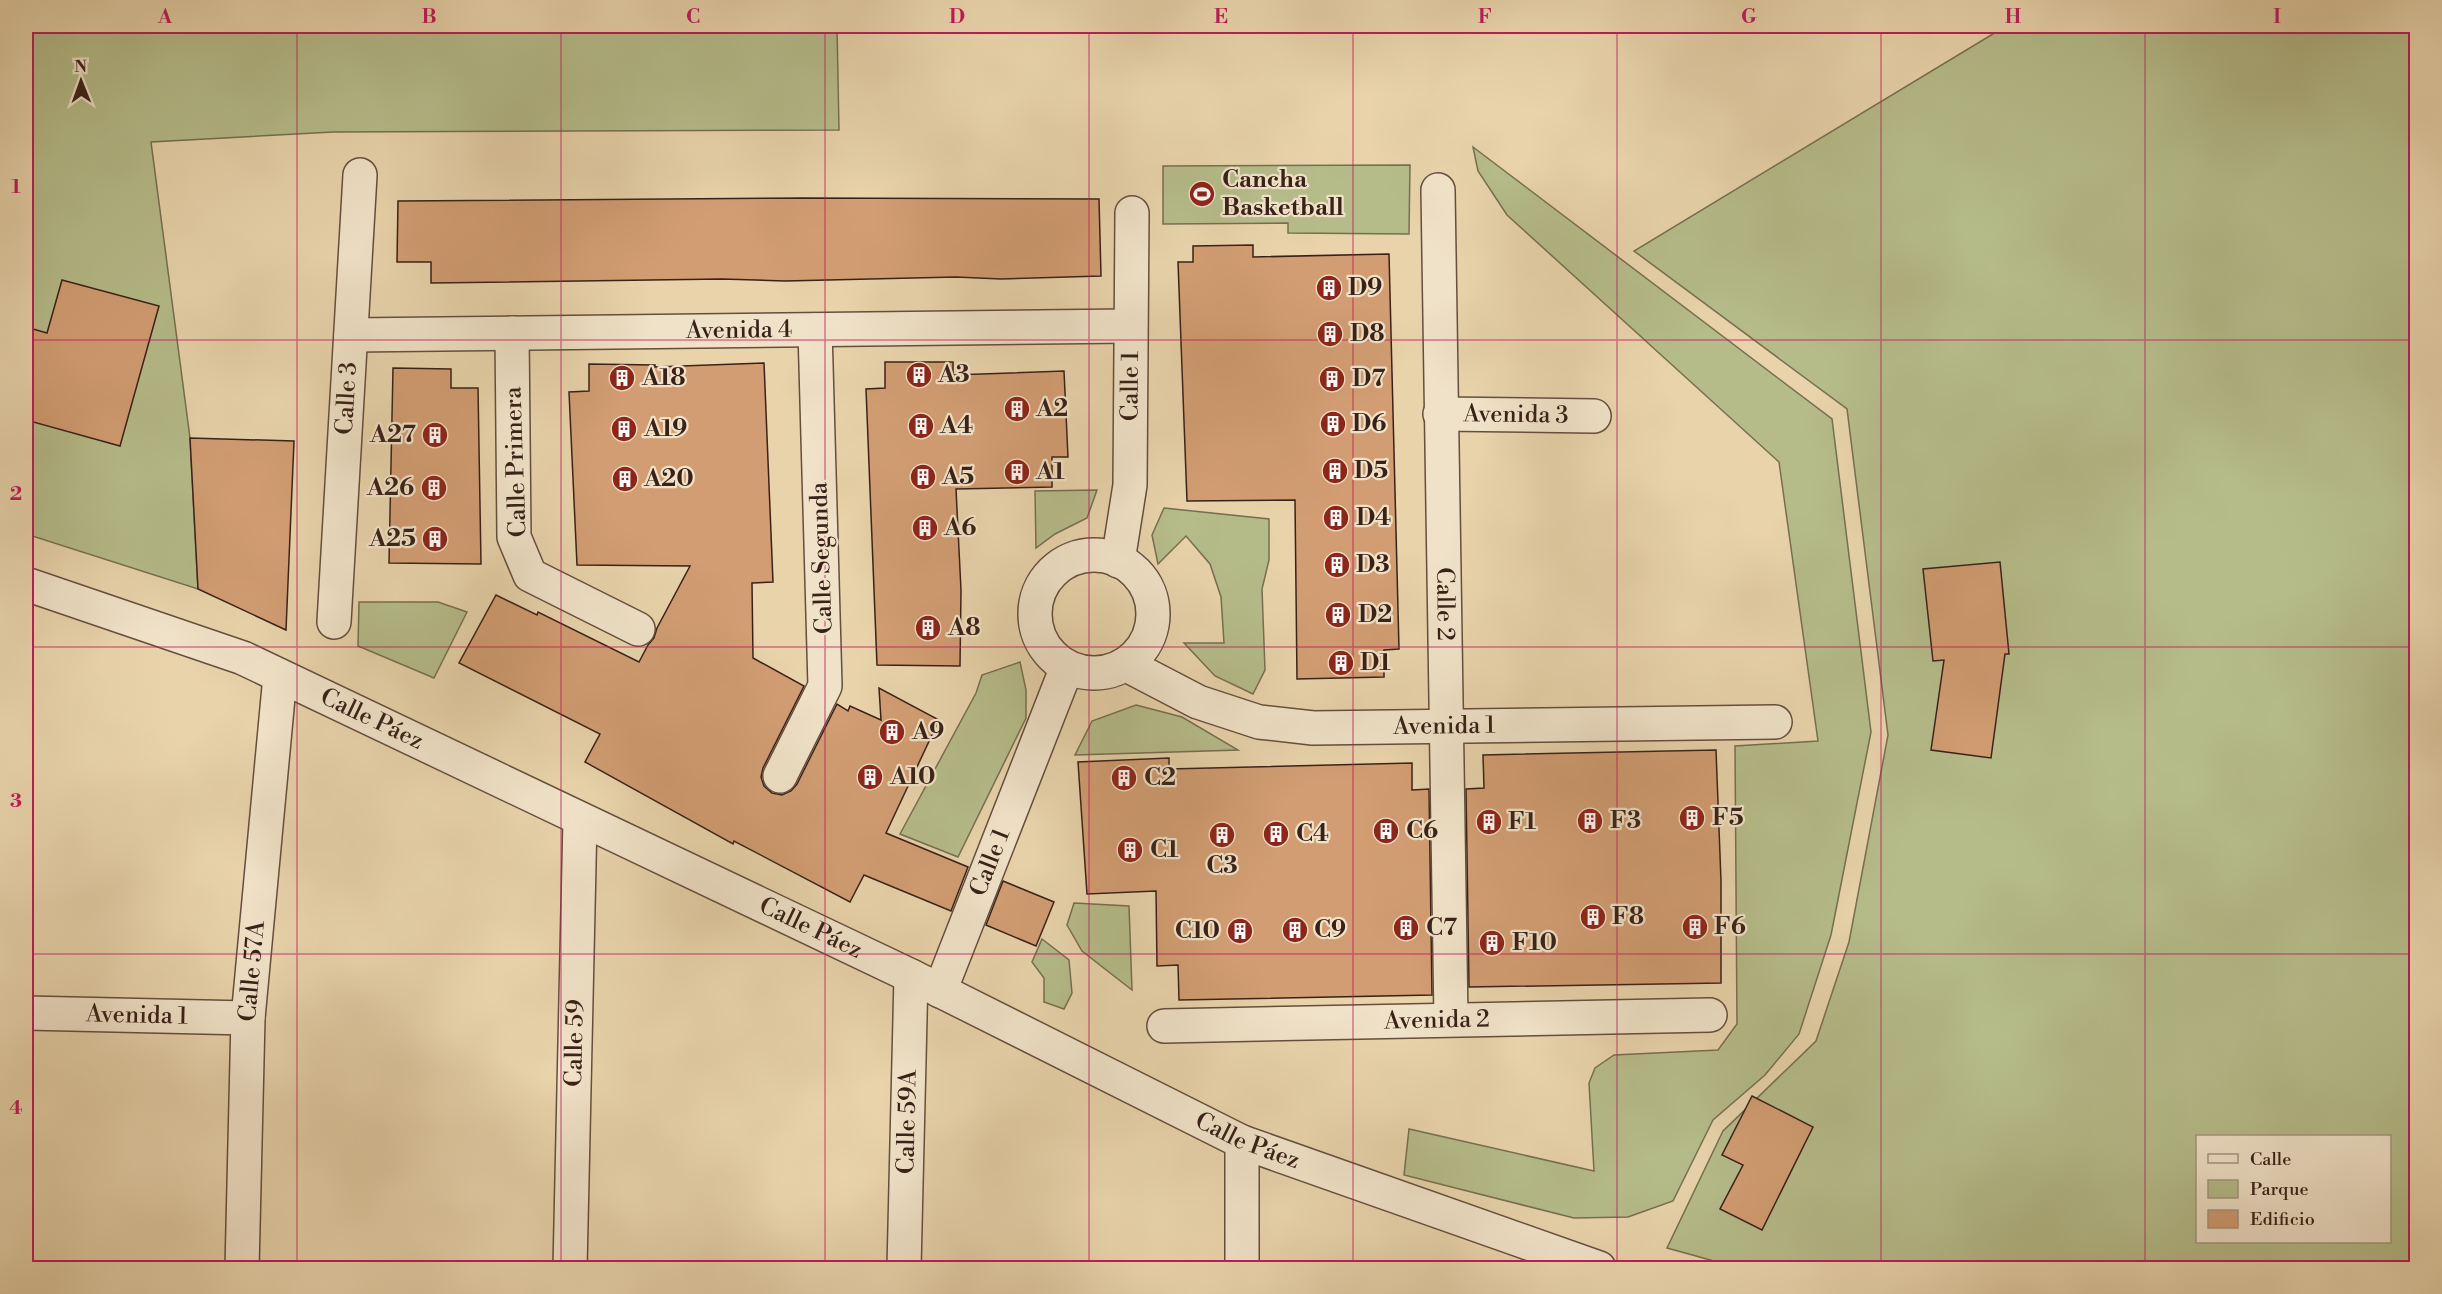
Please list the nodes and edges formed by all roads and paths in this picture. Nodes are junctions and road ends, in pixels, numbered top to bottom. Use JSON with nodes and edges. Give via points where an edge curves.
{"nodes":[{"id":1,"x":360,"y":175,"type":"dead end"},
{"id":2,"x":1438,"y":190,"type":"dead end"},
{"id":3,"x":1132,"y":213,"type":"dead end"},
{"id":4,"x":1129,"y":326,"type":"junction"},
{"id":5,"x":815,"y":330,"type":"junction"},
{"id":6,"x":512,"y":333,"type":"junction"},
{"id":7,"x":351,"y":335,"type":"junction"},
{"id":8,"x":1440,"y":414,"type":"junction"},
{"id":9,"x":1594,"y":416,"type":"dead end"},
{"id":10,"x":1118,"y":561,"type":"junction"},
{"id":11,"x":26,"y":584,"type":"edge"},
{"id":12,"x":334,"y":622,"type":"dead end"},
{"id":13,"x":638,"y":629,"type":"dead end"},
{"id":14,"x":1127,"y":665,"type":"junction"},
{"id":15,"x":1067,"y":667,"type":"junction"},
{"id":16,"x":280,"y":676,"type":"junction"},
{"id":17,"x":1775,"y":722,"type":"dead end"},
{"id":18,"x":1445,"y":726,"type":"junction"},
{"id":19,"x":780,"y":776,"type":"dead end"},
{"id":20,"x":580,"y":819,"type":"junction"},
{"id":21,"x":911,"y":976,"type":"junction"},
{"id":22,"x":940,"y":991,"type":"junction"},
{"id":23,"x":26,"y":1013,"type":"edge"},
{"id":24,"x":1710,"y":1015,"type":"dead end"},
{"id":25,"x":248,"y":1018,"type":"junction"},
{"id":26,"x":1451,"y":1019,"type":"junction"},
{"id":27,"x":1164,"y":1026,"type":"dead end"},
{"id":28,"x":1242,"y":1142,"type":"junction"},
{"id":29,"x":242,"y":1269,"type":"edge"},
{"id":30,"x":570,"y":1269,"type":"edge"},
{"id":31,"x":904,"y":1269,"type":"edge"},
{"id":32,"x":1242,"y":1269,"type":"edge"},
{"id":33,"x":1599,"y":1269,"type":"edge"}],
"edges":[{"from":1,"to":7,"type":"street","name":"Calle 3"},
{"from":2,"to":8,"type":"street","name":"Calle 2"},
{"from":3,"to":4,"type":"street","name":"Calle 1"},
{"from":4,"to":5,"type":"street","name":"Avenida 4"},
{"from":4,"to":10,"type":"street","name":"Calle 1","via":[[1130,485]]},
{"from":5,"to":6,"type":"street","name":"Avenida 4"},
{"from":5,"to":19,"type":"street","name":"Calle Segunda","via":[[825,686]]},
{"from":6,"to":7,"type":"street","name":"Avenida 4"},
{"from":6,"to":13,"type":"street","name":"Calle Primera","via":[[514,537],[526,566],[530,575]]},
{"from":7,"to":12,"type":"street","name":"Calle 3"},
{"from":8,"to":9,"type":"street","name":"Avenida 3"},
{"from":8,"to":18,"type":"street","name":"Calle 2"},
{"from":10,"to":14,"type":"street","via":[[1134,570],[1146,584],[1154,619],[1149,637]]},
{"from":10,"to":15,"type":"street","via":[[1101,556],[1065,563],[1041,589],[1036,624],[1052,656]]},
{"from":11,"to":16,"type":"street","name":"Calle Páez","via":[[243,658]]},
{"from":14,"to":15,"type":"street","via":[[1108,672],[1087,673]]},
{"from":14,"to":18,"type":"street","name":"Avenida 1","via":[[1198,702],[1259,722],[1313,728]]},
{"from":15,"to":22,"type":"street","name":"Calle 1"},
{"from":16,"to":20,"type":"street","name":"Calle Páez"},
{"from":16,"to":25,"type":"street","name":"Calle 57A"},
{"from":17,"to":18,"type":"street","name":"Avenida 1"},
{"from":18,"to":26,"type":"street","name":"Calle 2"},
{"from":20,"to":21,"type":"street","name":"Calle Páez"},
{"from":20,"to":30,"type":"street","name":"Calle 59"},
{"from":21,"to":22,"type":"street","name":"Calle Páez"},
{"from":21,"to":31,"type":"street","name":"Calle 59A"},
{"from":22,"to":28,"type":"street","name":"Calle Páez"},
{"from":23,"to":25,"type":"street","name":"Avenida 1"},
{"from":24,"to":26,"type":"street","name":"Avenida 2"},
{"from":25,"to":29,"type":"street","name":"Calle 57A"},
{"from":26,"to":27,"type":"street","name":"Avenida 2"},
{"from":28,"to":32,"type":"street"},
{"from":28,"to":33,"type":"street","name":"Calle Páez"}]}
